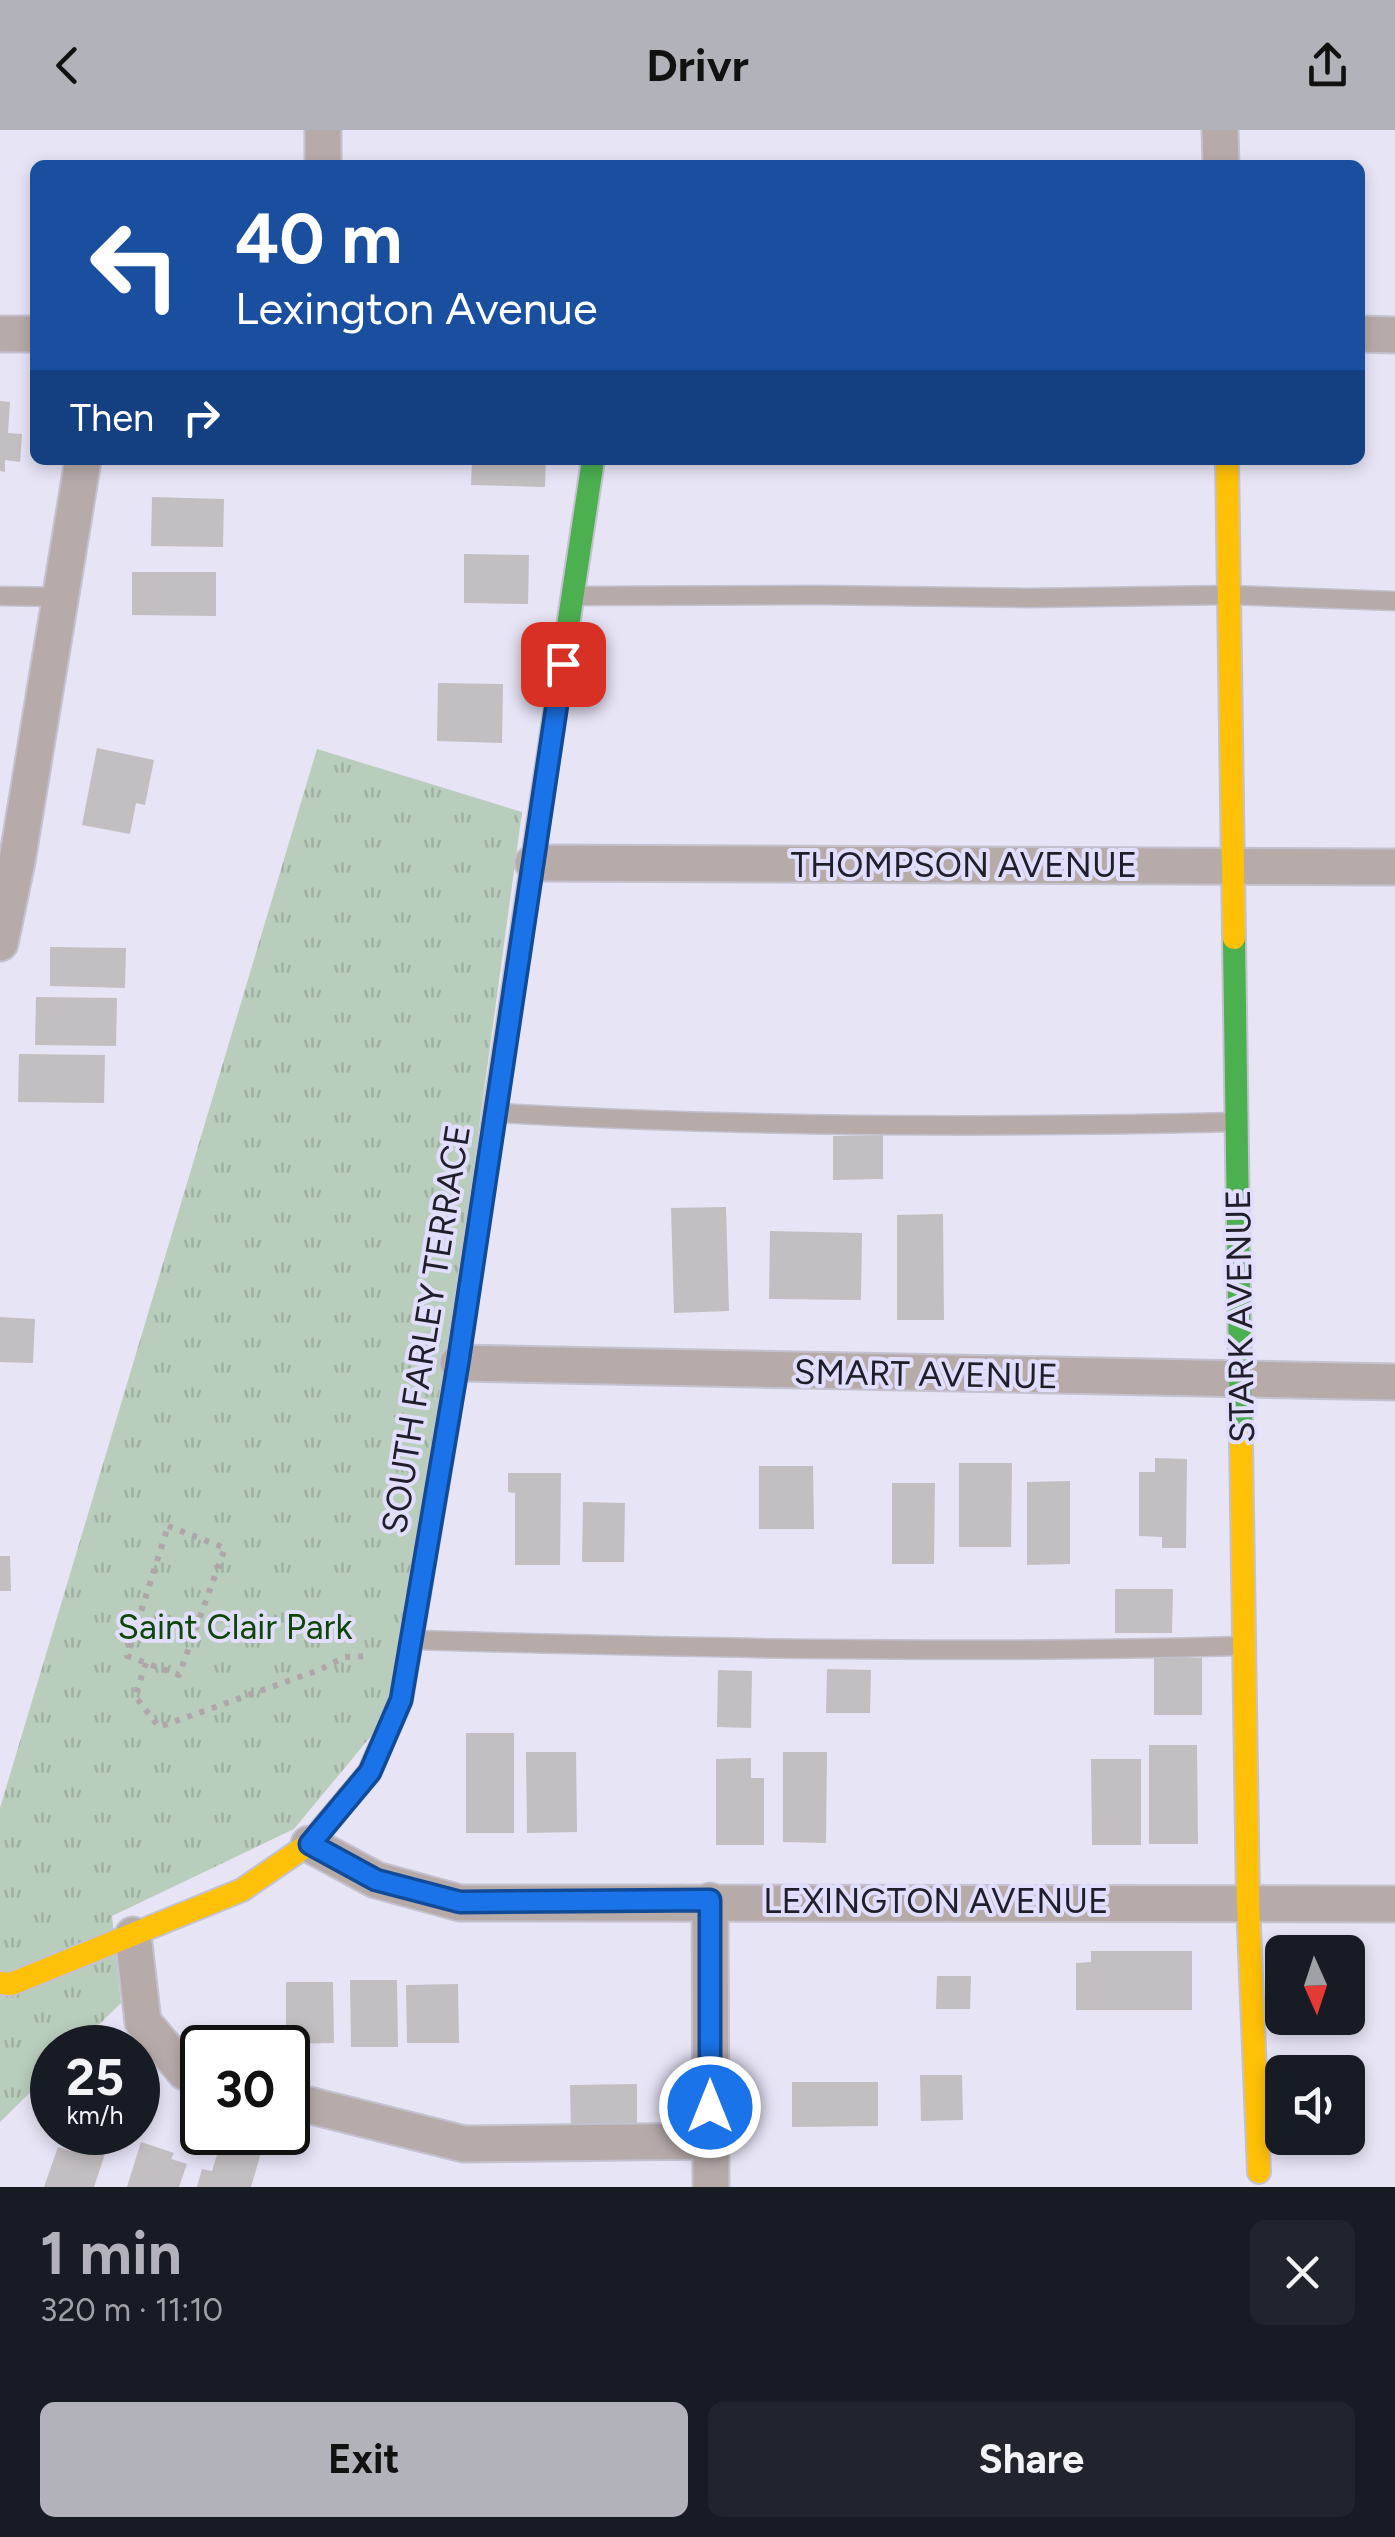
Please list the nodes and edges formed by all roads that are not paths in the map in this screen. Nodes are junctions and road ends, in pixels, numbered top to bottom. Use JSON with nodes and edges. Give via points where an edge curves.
{"nodes":[{"id":1,"x":323,"y":130,"type":"edge"},
{"id":2,"x":1220,"y":130,"type":"edge"},
{"id":3,"x":323,"y":160,"type":"edge"},
{"id":4,"x":1220,"y":160,"type":"edge"},
{"id":5,"x":0,"y":334,"type":"edge"},
{"id":6,"x":30,"y":334,"type":"edge"},
{"id":7,"x":1365,"y":334,"type":"edge"},
{"id":8,"x":1395,"y":334,"type":"edge"},
{"id":9,"x":82,"y":465,"type":"edge"},
{"id":10,"x":592,"y":465,"type":"edge"},
{"id":11,"x":1226,"y":465,"type":"edge"},
{"id":12,"x":1229,"y":594,"type":"junction"},
{"id":13,"x":0,"y":596,"type":"edge"},
{"id":14,"x":573,"y":596,"type":"junction"},
{"id":15,"x":60,"y":597,"type":"junction"},
{"id":16,"x":1395,"y":602,"type":"edge"},
{"id":17,"x":8,"y":861,"type":"edge"},
{"id":18,"x":534,"y":863,"type":"junction"},
{"id":19,"x":1234,"y":866,"type":"junction"},
{"id":20,"x":1395,"y":867,"type":"edge"},
{"id":21,"x":0,"y":943,"type":"edge"},
{"id":22,"x":496,"y":1113,"type":"junction"},
{"id":23,"x":1238,"y":1122,"type":"junction"},
{"id":24,"x":458,"y":1364,"type":"junction"},
{"id":25,"x":1241,"y":1381,"type":"junction"},
{"id":26,"x":1395,"y":1382,"type":"edge"},
{"id":27,"x":411,"y":1640,"type":"junction"},
{"id":28,"x":1244,"y":1646,"type":"junction"},
{"id":29,"x":310,"y":1844,"type":"junction"},
{"id":30,"x":710,"y":1900,"type":"junction"},
{"id":31,"x":1248,"y":1902,"type":"junction"},
{"id":32,"x":1395,"y":1904,"type":"edge"},
{"id":33,"x":133,"y":1935,"type":"junction"},
{"id":34,"x":4,"y":1985,"type":"edge"},
{"id":35,"x":180,"y":2066,"type":"edge"},
{"id":36,"x":310,"y":2106,"type":"edge"},
{"id":37,"x":710,"y":2142,"type":"junction"},
{"id":38,"x":1259,"y":2172,"type":"dead end"},
{"id":39,"x":711,"y":2187,"type":"edge"}],
"edges":[{"from":1,"to":3,"type":"street"},
{"from":2,"to":4,"type":"street"},
{"from":5,"to":6,"type":"street"},
{"from":7,"to":8,"type":"street"},
{"from":9,"to":15,"type":"street"},
{"from":10,"to":14,"type":"street","name":"SOUTH FARLEY TERRACE"},
{"from":11,"to":12,"type":"street","name":"STARK AVENUE"},
{"from":12,"to":14,"type":"lane"},
{"from":12,"to":16,"type":"lane"},
{"from":12,"to":19,"type":"street","name":"STARK AVENUE"},
{"from":13,"to":15,"type":"lane"},
{"from":14,"to":18,"type":"street","name":"SOUTH FARLEY TERRACE"},
{"from":15,"to":17,"type":"street"},
{"from":17,"to":21,"type":"street"},
{"from":18,"to":19,"type":"street","name":"THOMPSON AVENUE"},
{"from":18,"to":22,"type":"street","name":"SOUTH FARLEY TERRACE"},
{"from":19,"to":20,"type":"street","name":"THOMPSON AVENUE"},
{"from":19,"to":23,"type":"street","name":"STARK AVENUE"},
{"from":22,"to":23,"type":"lane","via":[[790,1126]]},
{"from":22,"to":24,"type":"street","name":"SOUTH FARLEY TERRACE"},
{"from":23,"to":25,"type":"street","name":"STARK AVENUE"},
{"from":24,"to":25,"type":"street","name":"SMART AVENUE"},
{"from":24,"to":27,"type":"street","name":"SOUTH FARLEY TERRACE"},
{"from":25,"to":26,"type":"street","name":"SMART AVENUE"},
{"from":25,"to":28,"type":"street","name":"STARK AVENUE"},
{"from":27,"to":28,"type":"lane","via":[[763,1649]]},
{"from":27,"to":29,"type":"street","name":"SOUTH FARLEY TERRACE","via":[[401,1700],[370,1772]]},
{"from":28,"to":31,"type":"street","name":"STARK AVENUE"},
{"from":29,"to":30,"type":"street","name":"LEXINGTON AVENUE","via":[[376,1880],[460,1902]]},
{"from":29,"to":33,"type":"street","name":"SOUTH FARLEY TERRACE","via":[[242,1890]]},
{"from":30,"to":31,"type":"street","name":"LEXINGTON AVENUE"},
{"from":30,"to":37,"type":"street"},
{"from":31,"to":32,"type":"street","name":"LEXINGTON AVENUE"},
{"from":31,"to":38,"type":"street","name":"STARK AVENUE"},
{"from":33,"to":34,"type":"street","name":"SOUTH FARLEY TERRACE"},
{"from":33,"to":35,"type":"street","via":[[143,2022]]},
{"from":36,"to":37,"type":"street","via":[[464,2144]]},
{"from":37,"to":39,"type":"street"}]}
